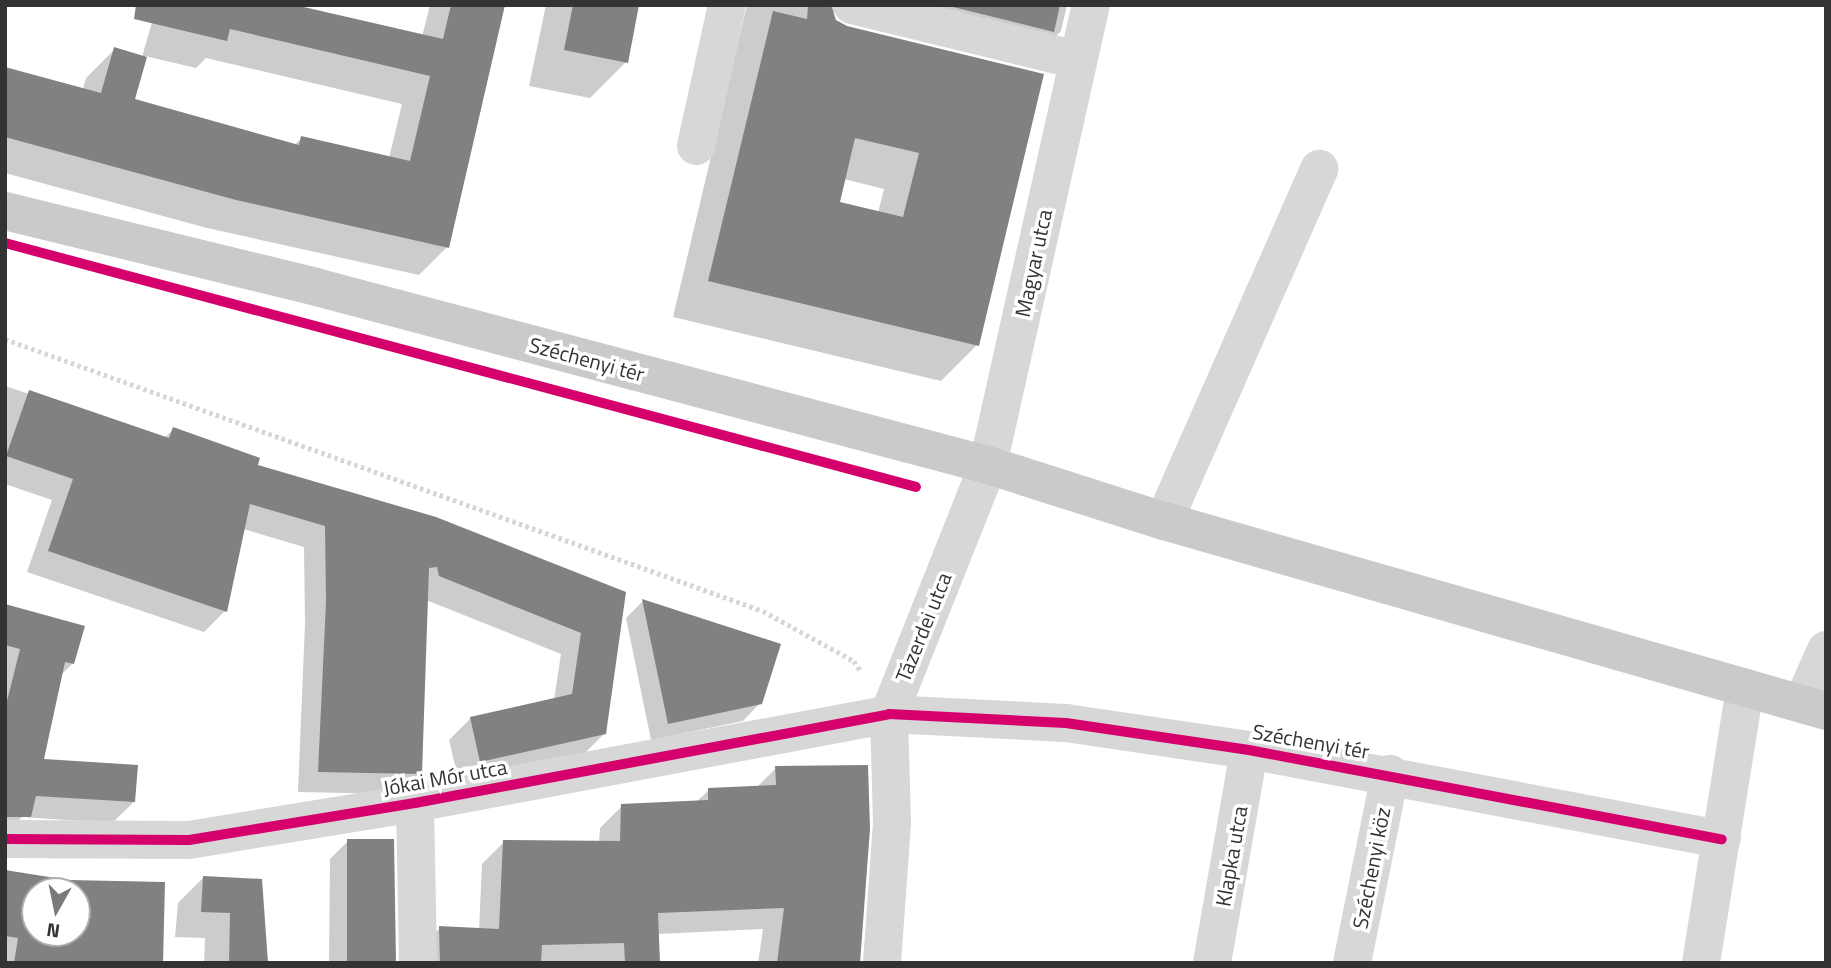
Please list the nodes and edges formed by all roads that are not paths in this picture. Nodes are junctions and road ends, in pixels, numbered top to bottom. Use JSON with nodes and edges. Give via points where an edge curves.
{"nodes":[{"id":1,"x":727,"y":5,"type":"edge"},
{"id":2,"x":852,"y":5,"type":"edge"},
{"id":3,"x":1091,"y":5,"type":"edge"},
{"id":4,"x":1077,"y":60,"type":"junction"},
{"id":5,"x":696,"y":146,"type":"dead end"},
{"id":6,"x":1320,"y":169,"type":"dead end"},
{"id":7,"x":5,"y":211,"type":"edge"},
{"id":8,"x":988,"y":465,"type":"junction"},
{"id":9,"x":1164,"y":521,"type":"junction"},
{"id":10,"x":1826,"y":650,"type":"edge"},
{"id":11,"x":1745,"y":687,"type":"junction"},
{"id":12,"x":1814,"y":708,"type":"edge"},
{"id":13,"x":889,"y":714,"type":"junction"},
{"id":14,"x":1249,"y":750,"type":"junction"},
{"id":15,"x":1390,"y":774,"type":"junction"},
{"id":16,"x":415,"y":803,"type":"junction"},
{"id":17,"x":5,"y":839,"type":"edge"},
{"id":18,"x":1723,"y":839,"type":"junction"},
{"id":19,"x":418,"y":963,"type":"edge"},
{"id":20,"x":882,"y":963,"type":"edge"},
{"id":21,"x":1212,"y":963,"type":"edge"},
{"id":22,"x":1352,"y":963,"type":"edge"},
{"id":23,"x":1701,"y":963,"type":"edge"}],
"edges":[{"from":1,"to":5,"type":"street"},
{"from":2,"to":4,"type":"street"},
{"from":3,"to":4,"type":"street","name":"Magyar utca"},
{"from":4,"to":8,"type":"street","name":"Magyar utca"},
{"from":6,"to":9,"type":"street"},
{"from":7,"to":8,"type":"main road","name":"Széchenyi tér","via":[[316,287]]},
{"from":8,"to":9,"type":"main road","name":"Széchenyi tér"},
{"from":8,"to":13,"type":"street","name":"Tázerdei utca"},
{"from":9,"to":11,"type":"main road","name":"Széchenyi tér"},
{"from":10,"to":12,"type":"street"},
{"from":11,"to":12,"type":"main road","name":"Széchenyi tér"},
{"from":11,"to":18,"type":"street"},
{"from":13,"to":14,"type":"street","name":"Széchenyi tér","via":[[1066,723]]},
{"from":13,"to":16,"type":"street","name":"Jókai Mór utca"},
{"from":13,"to":20,"type":"street","name":"Tázerdei utca","via":[[892,822]]},
{"from":14,"to":15,"type":"street","name":"Széchenyi tér"},
{"from":14,"to":21,"type":"street","name":"Klapka utca"},
{"from":15,"to":18,"type":"street","name":"Széchenyi tér"},
{"from":15,"to":22,"type":"street","name":"Széchenyi köz"},
{"from":16,"to":17,"type":"street","name":"Jókai Mór utca","via":[[188,840]]},
{"from":16,"to":19,"type":"street","name":"Jókai Mór utca"},
{"from":18,"to":23,"type":"street"}]}
